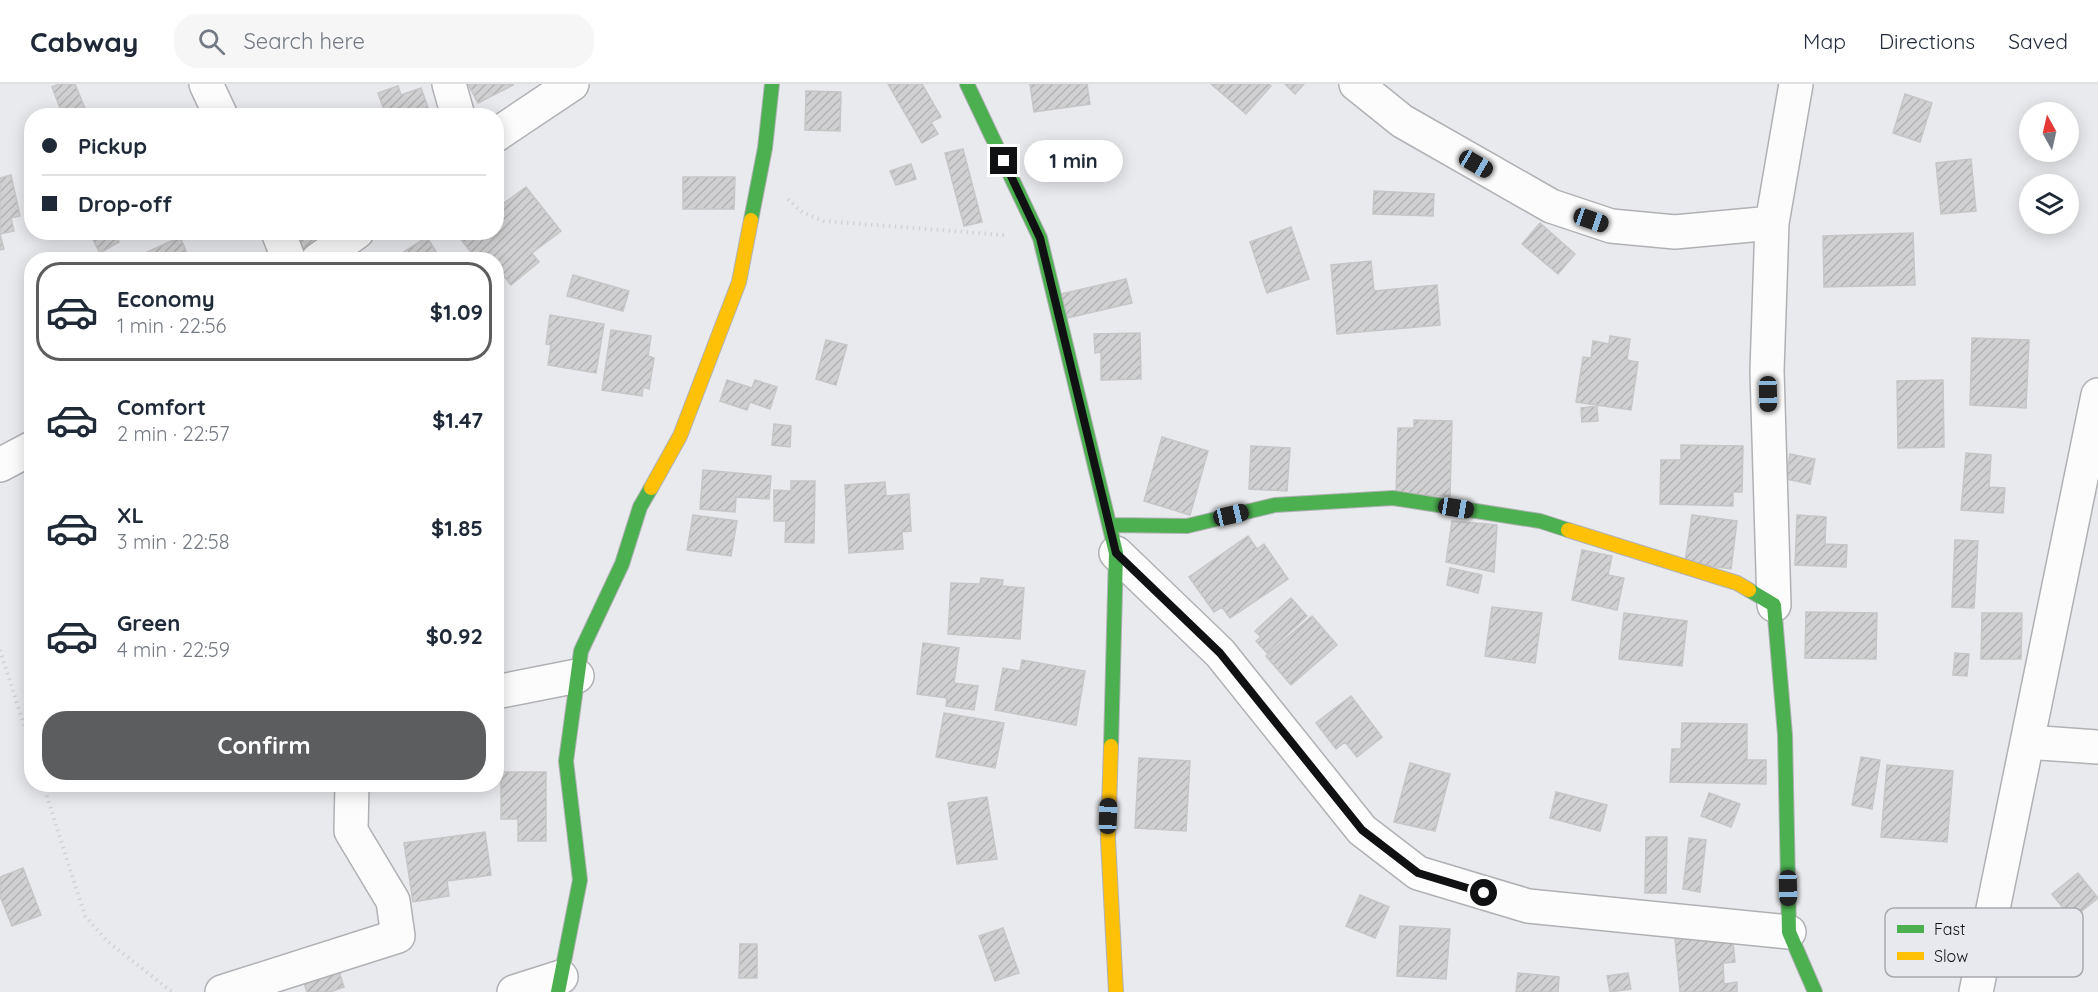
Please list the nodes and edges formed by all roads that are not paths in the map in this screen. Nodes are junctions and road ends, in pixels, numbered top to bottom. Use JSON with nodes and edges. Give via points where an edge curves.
{"nodes":[{"id":1,"x":206,"y":84,"type":"edge"},
{"id":2,"x":449,"y":84,"type":"edge"},
{"id":3,"x":772,"y":84,"type":"edge"},
{"id":4,"x":967,"y":84,"type":"edge"},
{"id":5,"x":1356,"y":84,"type":"edge"},
{"id":6,"x":1796,"y":84,"type":"edge"},
{"id":7,"x":561,"y":87,"type":"edge"},
{"id":8,"x":216,"y":108,"type":"edge"},
{"id":9,"x":456,"y":108,"type":"edge"},
{"id":10,"x":504,"y":129,"type":"edge"},
{"id":11,"x":1772,"y":223,"type":"junction"},
{"id":12,"x":346,"y":240,"type":"edge"},
{"id":13,"x":329,"y":252,"type":"edge"},
{"id":14,"x":2098,"y":394,"type":"edge"},
{"id":15,"x":24,"y":452,"type":"edge"},
{"id":16,"x":0,"y":465,"type":"edge"},
{"id":17,"x":1113,"y":539,"type":"junction"},
{"id":18,"x":1774,"y":605,"type":"junction"},
{"id":19,"x":577,"y":676,"type":"junction"},
{"id":20,"x":504,"y":690,"type":"edge"},
{"id":21,"x":2027,"y":742,"type":"junction"},
{"id":22,"x":2098,"y":747,"type":"edge"},
{"id":23,"x":352,"y":792,"type":"edge"},
{"id":24,"x":1993,"y":908,"type":"edge"},
{"id":25,"x":1789,"y":932,"type":"junction"},
{"id":26,"x":1979,"y":977,"type":"edge"},
{"id":27,"x":560,"y":984,"type":"edge"},
{"id":28,"x":222,"y":992,"type":"edge"},
{"id":29,"x":514,"y":992,"type":"edge"},
{"id":30,"x":1116,"y":992,"type":"edge"},
{"id":31,"x":1815,"y":992,"type":"edge"},
{"id":32,"x":1976,"y":992,"type":"edge"}],
"edges":[{"from":1,"to":8,"type":"street"},
{"from":2,"to":9,"type":"street"},
{"from":3,"to":19,"type":"street","via":[[739,282],[680,436],[640,507],[622,564],[580,651]]},
{"from":4,"to":17,"type":"street","via":[[1040,238]]},
{"from":5,"to":11,"type":"street","via":[[1402,121],[1551,206],[1611,226],[1675,232]]},
{"from":6,"to":11,"type":"street"},
{"from":7,"to":10,"type":"street"},
{"from":11,"to":18,"type":"street","via":[[1767,371]]},
{"from":12,"to":13,"type":"street"},
{"from":14,"to":21,"type":"street"},
{"from":15,"to":16,"type":"street"},
{"from":17,"to":18,"type":"street","via":[[1275,505],[1393,498],[1540,521],[1737,583]]},
{"from":17,"to":25,"type":"street","via":[[1220,653],[1362,830],[1418,873],[1528,906]]},
{"from":17,"to":30,"type":"street","via":[[1108,839]]},
{"from":18,"to":25,"type":"street","via":[[1785,735]]},
{"from":19,"to":20,"type":"street"},
{"from":19,"to":27,"type":"street","via":[[566,761],[580,880]]},
{"from":21,"to":22,"type":"street"},
{"from":21,"to":24,"type":"street"},
{"from":23,"to":28,"type":"street","via":[[351,831],[393,901],[398,936]]},
{"from":25,"to":31,"type":"street"},
{"from":26,"to":32,"type":"street"},
{"from":27,"to":29,"type":"street"}]}
